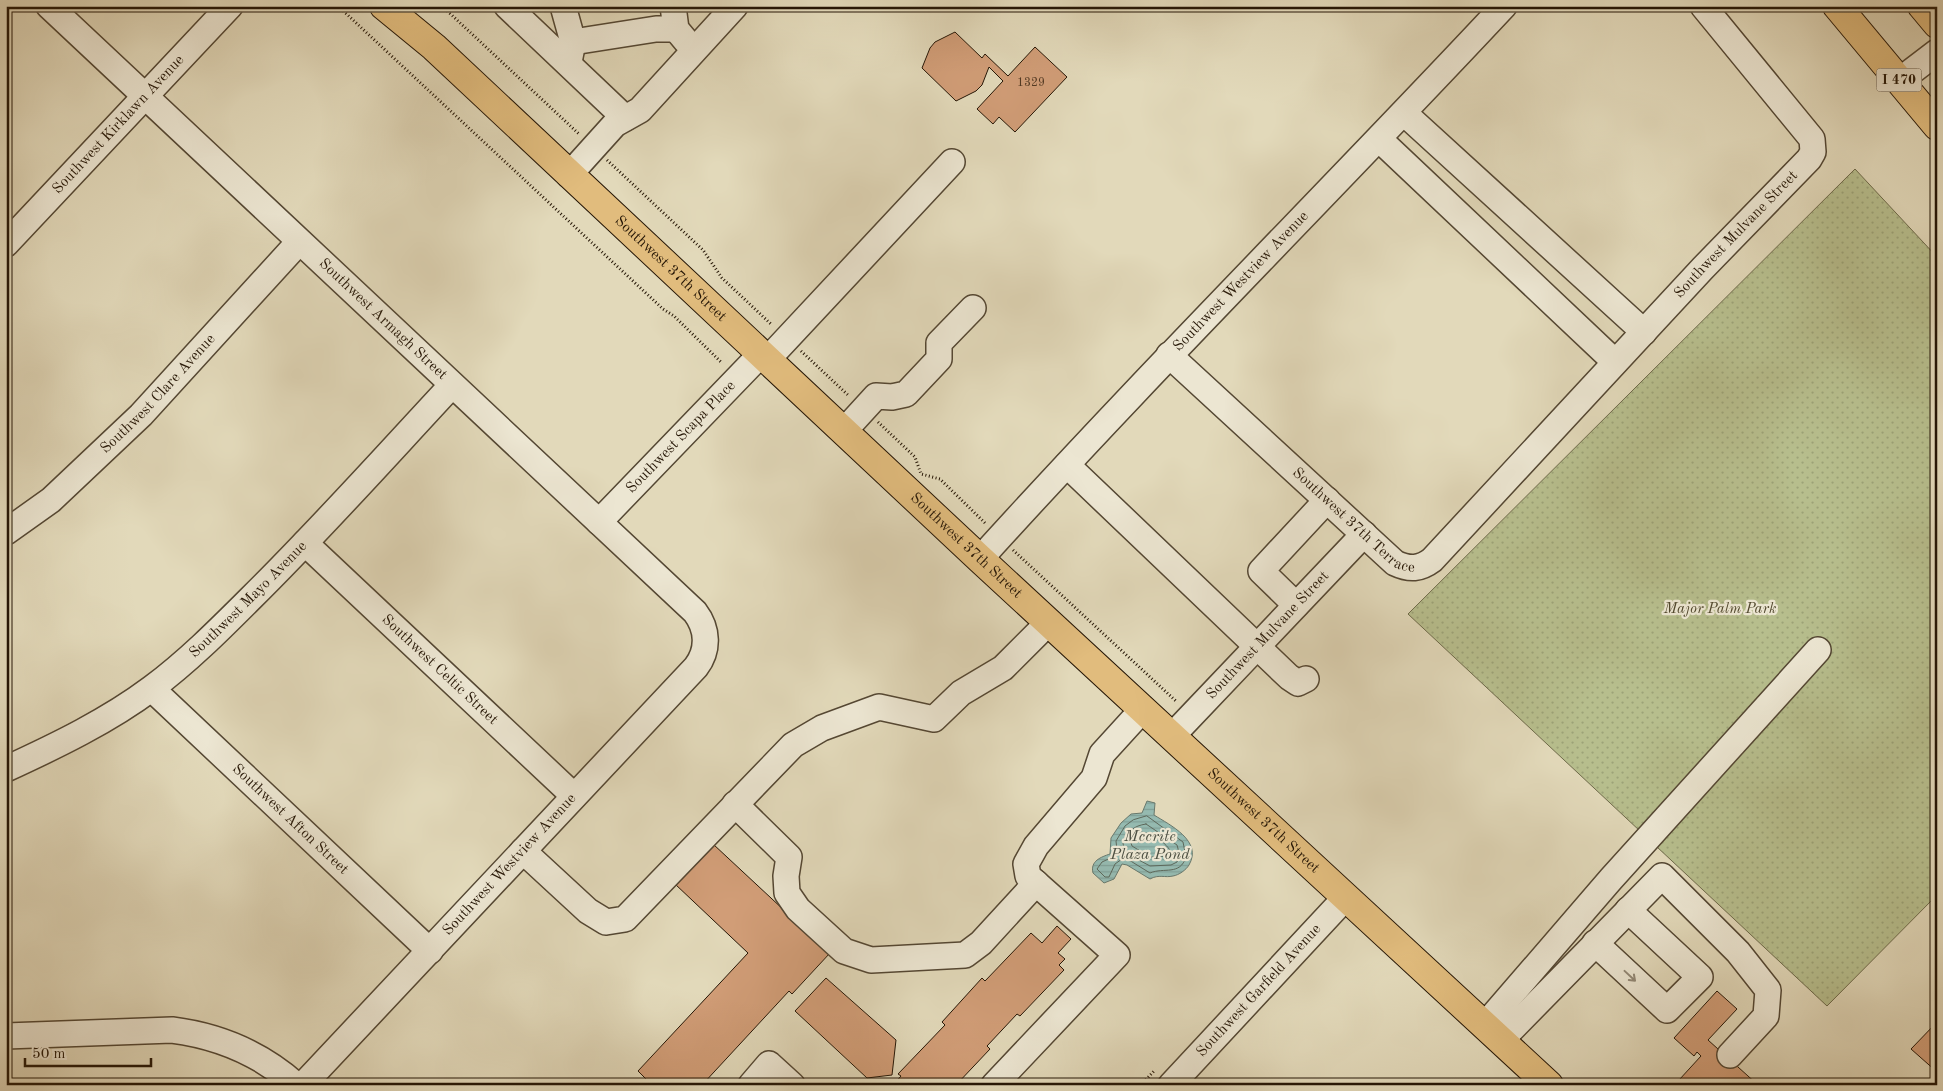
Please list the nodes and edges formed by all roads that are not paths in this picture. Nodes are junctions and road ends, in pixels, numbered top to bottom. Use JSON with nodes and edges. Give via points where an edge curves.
{"nodes":[{"id":1,"x":50,"y":6,"type":"edge"},
{"id":2,"x":230,"y":6,"type":"edge"},
{"id":3,"x":384,"y":6,"type":"edge"},
{"id":4,"x":507,"y":6,"type":"edge"},
{"id":5,"x":562,"y":6,"type":"edge"},
{"id":6,"x":735,"y":6,"type":"edge"},
{"id":7,"x":1504,"y":6,"type":"edge"},
{"id":8,"x":1704,"y":6,"type":"edge"},
{"id":9,"x":1837,"y":6,"type":"edge"},
{"id":10,"x":1922,"y":6,"type":"edge"},
{"id":11,"x":674,"y":18,"type":"edge"},
{"id":12,"x":1937,"y":24,"type":"edge"},
{"id":13,"x":695,"y":50,"type":"junction"},
{"id":14,"x":1937,"y":52,"type":"edge"},
{"id":15,"x":571,"y":53,"type":"junction"},
{"id":16,"x":1899,"y":81,"type":"junction"},
{"id":17,"x":145,"y":96,"type":"junction"},
{"id":18,"x":1404,"y":113,"type":"junction"},
{"id":19,"x":626,"y":118,"type":"junction"},
{"id":20,"x":1937,"y":126,"type":"edge"},
{"id":21,"x":1379,"y":139,"type":"junction"},
{"id":22,"x":952,"y":162,"type":"dead end"},
{"id":23,"x":569,"y":175,"type":"junction"},
{"id":24,"x":299,"y":242,"type":"junction"},
{"id":25,"x":6,"y":244,"type":"edge"},
{"id":26,"x":973,"y":308,"type":"dead end"},
{"id":27,"x":1644,"y":332,"type":"junction"},
{"id":28,"x":1169,"y":355,"type":"junction"},
{"id":29,"x":765,"y":356,"type":"junction"},
{"id":30,"x":1615,"y":362,"type":"junction"},
{"id":31,"x":452,"y":385,"type":"junction"},
{"id":32,"x":844,"y":430,"type":"junction"},
{"id":33,"x":1533,"y":450,"type":"joint"},
{"id":34,"x":1066,"y":465,"type":"junction"},
{"id":35,"x":1326,"y":500,"type":"junction"},
{"id":36,"x":599,"y":522,"type":"junction"},
{"id":37,"x":6,"y":532,"type":"edge"},
{"id":38,"x":1364,"y":534,"type":"junction"},
{"id":39,"x":305,"y":543,"type":"junction"},
{"id":40,"x":980,"y":559,"type":"junction"},
{"id":41,"x":1296,"y":605,"type":"junction"},
{"id":42,"x":1049,"y":622,"type":"junction"},
{"id":43,"x":706,"y":639,"type":"joint"},
{"id":44,"x":1257,"y":647,"type":"junction"},
{"id":45,"x":1818,"y":650,"type":"dead end"},
{"id":46,"x":1306,"y":679,"type":"dead end"},
{"id":47,"x":152,"y":688,"type":"junction"},
{"id":48,"x":1143,"y":709,"type":"junction"},
{"id":49,"x":1172,"y":736,"type":"junction"},
{"id":50,"x":6,"y":769,"type":"edge"},
{"id":51,"x":574,"y":796,"type":"junction"},
{"id":52,"x":735,"y":804,"type":"junction"},
{"id":53,"x":523,"y":851,"type":"junction"},
{"id":54,"x":1036,"y":883,"type":"junction"},
{"id":55,"x":1346,"y":897,"type":"junction"},
{"id":56,"x":1628,"y":910,"type":"junction"},
{"id":57,"x":1594,"y":943,"type":"junction"},
{"id":58,"x":430,"y":951,"type":"junction"},
{"id":59,"x":1493,"y":1033,"type":"junction"},
{"id":60,"x":6,"y":1036,"type":"edge"},
{"id":61,"x":1730,"y":1055,"type":"dead end"},
{"id":62,"x":1162,"y":1078,"type":"edge"},
{"id":63,"x":296,"y":1085,"type":"edge"},
{"id":64,"x":303,"y":1085,"type":"edge"},
{"id":65,"x":751,"y":1085,"type":"edge"},
{"id":66,"x":792,"y":1085,"type":"edge"},
{"id":67,"x":994,"y":1085,"type":"edge"},
{"id":68,"x":1549,"y":1085,"type":"edge"}],
"edges":[{"from":1,"to":17,"type":"street","name":"Southwest Armagh Street"},
{"from":2,"to":17,"type":"street","name":"Southwest Kirklawn Avenue"},
{"from":3,"to":23,"type":"main road","name":"Southwest 37th Street","via":[[434,47]]},
{"from":4,"to":15,"type":"street"},
{"from":5,"to":15,"type":"street"},
{"from":6,"to":13,"type":"street"},
{"from":7,"to":18,"type":"street","name":"Southwest Westview Avenue"},
{"from":8,"to":27,"type":"street","name":"Southwest Mulvane Street","via":[[1812,139],[1813,152]]},
{"from":9,"to":16,"type":"main road","number":"I 470"},
{"from":10,"to":12,"type":"main road"},
{"from":11,"to":13,"type":"street"},
{"from":11,"to":15,"type":"street","via":[[656,29]]},
{"from":13,"to":19,"type":"street","via":[[640,110]]},
{"from":14,"to":16,"type":"street"},
{"from":15,"to":19,"type":"street"},
{"from":16,"to":20,"type":"main road","number":"I 470"},
{"from":17,"to":24,"type":"street","name":"Southwest Armagh Street"},
{"from":17,"to":25,"type":"street","name":"Southwest Kirklawn Avenue"},
{"from":18,"to":21,"type":"street","name":"Southwest Westview Avenue"},
{"from":18,"to":27,"type":"street"},
{"from":19,"to":23,"type":"street","via":[[615,124]]},
{"from":21,"to":28,"type":"street","name":"Southwest Westview Avenue"},
{"from":21,"to":30,"type":"street"},
{"from":22,"to":29,"type":"street","name":"Southwest Scapa Place","via":[[787,338]]},
{"from":23,"to":29,"type":"main road","name":"Southwest 37th Street"},
{"from":24,"to":31,"type":"street","name":"Southwest Armagh Street"},
{"from":24,"to":37,"type":"street","name":"Southwest Clare Avenue","via":[[135,422],[51,500]]},
{"from":26,"to":32,"type":"street","via":[[939,343],[939,359],[906,394],[876,396]]},
{"from":27,"to":30,"type":"street","name":"Southwest Mulvane Street"},
{"from":28,"to":34,"type":"street","name":"Southwest Westview Avenue"},
{"from":28,"to":35,"type":"street","name":"Southwest 37th Terrace"},
{"from":29,"to":32,"type":"main road","name":"Southwest 37th Street"},
{"from":29,"to":36,"type":"street","name":"Southwest Scapa Place"},
{"from":30,"to":33,"type":"street","name":"Southwest Mulvane Street"},
{"from":31,"to":36,"type":"street","name":"Southwest Armagh Street"},
{"from":31,"to":39,"type":"street","name":"Southwest Mayo Avenue"},
{"from":32,"to":40,"type":"main road","name":"Southwest 37th Street"},
{"from":33,"to":38,"type":"street","name":"Southwest 37th Terrace","via":[[1424,566],[1414,569],[1395,563]]},
{"from":34,"to":40,"type":"street","name":"Southwest Westview Avenue"},
{"from":34,"to":44,"type":"street"},
{"from":35,"to":38,"type":"street","name":"Southwest 37th Terrace"},
{"from":35,"to":41,"type":"street","via":[[1262,571]]},
{"from":36,"to":43,"type":"street","name":"Southwest Armagh Street","via":[[695,612],[704,626]]},
{"from":38,"to":41,"type":"street","name":"Southwest Mulvane Street"},
{"from":39,"to":47,"type":"street","name":"Southwest Mayo Avenue","via":[[229,620]]},
{"from":39,"to":51,"type":"street","name":"Southwest Celtic Street"},
{"from":40,"to":42,"type":"main road","name":"Southwest 37th Street"},
{"from":41,"to":44,"type":"street","name":"Southwest Mulvane Street"},
{"from":42,"to":48,"type":"main road","name":"Southwest 37th Street"},
{"from":42,"to":52,"type":"street","via":[[1003,668],[961,693],[934,719],[879,707],[822,728],[793,745]]},
{"from":43,"to":51,"type":"street","name":"Southwest Westview Avenue","via":[[705,650],[696,667]]},
{"from":44,"to":46,"type":"street","via":[[1288,677],[1298,682]]},
{"from":44,"to":49,"type":"street","name":"Southwest Mulvane Street"},
{"from":45,"to":59,"type":"street","via":[[1611,879]]},
{"from":47,"to":50,"type":"street","name":"Southwest Mayo Avenue","via":[[94,725]]},
{"from":47,"to":58,"type":"street","name":"Southwest Afton Street"},
{"from":48,"to":49,"type":"main road","name":"Southwest 37th Street"},
{"from":48,"to":54,"type":"street","via":[[1102,754],[1094,778],[1036,846],[1026,864],[1028,876]]},
{"from":49,"to":55,"type":"main road","name":"Southwest 37th Street"},
{"from":51,"to":53,"type":"street","name":"Southwest Westview Avenue"},
{"from":52,"to":53,"type":"street","via":[[625,919],[606,922],[588,912]]},
{"from":52,"to":54,"type":"street","via":[[789,856],[787,892],[798,909],[844,951],[871,960],[965,955]]},
{"from":53,"to":58,"type":"street","name":"Southwest Westview Avenue"},
{"from":54,"to":67,"type":"street","via":[[1117,955]]},
{"from":55,"to":59,"type":"main road","name":"Southwest 37th Street"},
{"from":55,"to":62,"type":"street","name":"Southwest Garfield Avenue"},
{"from":56,"to":57,"type":"street"},
{"from":57,"to":56,"type":"street","one_way":true,"via":[[1667,1010],[1700,977]]},
{"from":56,"to":61,"type":"street","via":[[1662,876],[1738,952],[1768,990],[1766,1016]]},
{"from":57,"to":59,"type":"street"},
{"from":58,"to":64,"type":"street","name":"Southwest Westview Avenue"},
{"from":59,"to":68,"type":"main road","name":"Southwest 37th Street"},
{"from":60,"to":63,"type":"street","via":[[190,1032],[241,1048]]},
{"from":65,"to":66,"type":"street","via":[[769,1064]]}]}
